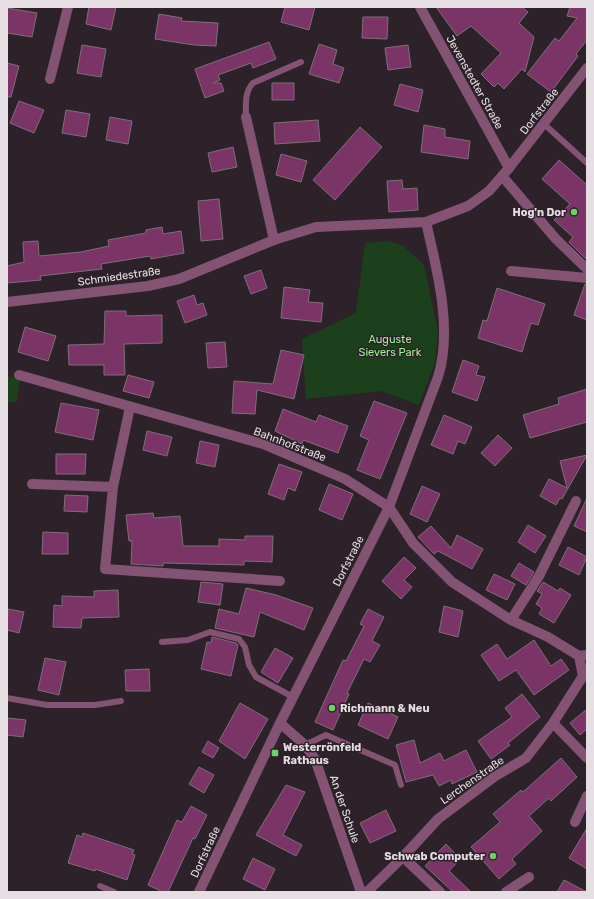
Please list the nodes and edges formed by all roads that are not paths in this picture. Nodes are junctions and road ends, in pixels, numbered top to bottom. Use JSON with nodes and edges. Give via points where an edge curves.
{"nodes":[{"id":1,"x":68,"y":7,"type":"edge"},
{"id":2,"x":420,"y":7,"type":"edge"},
{"id":3,"x":302,"y":62,"type":"dead end"},
{"id":4,"x":587,"y":68,"type":"edge"},
{"id":5,"x":50,"y":79,"type":"dead end"},
{"id":6,"x":246,"y":117,"type":"joint"},
{"id":7,"x":544,"y":124,"type":"junction"},
{"id":8,"x":587,"y":163,"type":"edge"},
{"id":9,"x":509,"y":168,"type":"junction"},
{"id":10,"x":502,"y":176,"type":"junction"},
{"id":11,"x":426,"y":222,"type":"junction"},
{"id":12,"x":274,"y":240,"type":"junction"},
{"id":13,"x":587,"y":269,"type":"edge"},
{"id":14,"x":511,"y":271,"type":"dead end"},
{"id":15,"x":587,"y":278,"type":"edge"},
{"id":16,"x":7,"y":302,"type":"edge"},
{"id":17,"x":19,"y":375,"type":"dead end"},
{"id":18,"x":130,"y":407,"type":"junction"},
{"id":19,"x":32,"y":484,"type":"dead end"},
{"id":20,"x":113,"y":487,"type":"junction"},
{"id":21,"x":576,"y":501,"type":"dead end"},
{"id":22,"x":389,"y":507,"type":"junction"},
{"id":23,"x":280,"y":581,"type":"dead end"},
{"id":24,"x":511,"y":620,"type":"junction"},
{"id":25,"x":162,"y":642,"type":"dead end"},
{"id":26,"x":583,"y":656,"type":"edge"},
{"id":27,"x":292,"y":697,"type":"junction"},
{"id":28,"x":7,"y":698,"type":"edge"},
{"id":29,"x":121,"y":701,"type":"dead end"},
{"id":30,"x":280,"y":723,"type":"junction"},
{"id":31,"x":553,"y":723,"type":"junction"},
{"id":32,"x":305,"y":745,"type":"junction"},
{"id":33,"x":587,"y":758,"type":"edge"},
{"id":34,"x":400,"y":785,"type":"dead end"},
{"id":35,"x":587,"y":796,"type":"edge"},
{"id":36,"x":575,"y":822,"type":"dead end"},
{"id":37,"x":403,"y":857,"type":"junction"},
{"id":38,"x":529,"y":877,"type":"dead end"},
{"id":39,"x":100,"y":886,"type":"dead end"},
{"id":40,"x":114,"y":892,"type":"edge"},
{"id":41,"x":199,"y":892,"type":"edge"},
{"id":42,"x":361,"y":892,"type":"edge"},
{"id":43,"x":367,"y":892,"type":"edge"},
{"id":44,"x":440,"y":892,"type":"edge"},
{"id":45,"x":506,"y":892,"type":"edge"}],
"edges":[{"from":1,"to":5,"type":"street"},
{"from":2,"to":9,"type":"street","name":"Jevenstedter Straße"},
{"from":3,"to":6,"type":"lane","via":[[253,83],[248,88],[246,96]]},
{"from":4,"to":7,"type":"street","name":"Dorfstraße"},
{"from":6,"to":12,"type":"street"},
{"from":7,"to":8,"type":"lane"},
{"from":7,"to":9,"type":"street","name":"Dorfstraße"},
{"from":9,"to":10,"type":"street","name":"Schmiedestraße"},
{"from":10,"to":11,"type":"street","name":"Schmiedestraße","via":[[489,191],[468,206]]},
{"from":10,"to":13,"type":"street","via":[[556,239]]},
{"from":11,"to":12,"type":"street","name":"Schmiedestraße","via":[[316,227]]},
{"from":11,"to":22,"type":"street","name":"Dorfstraße","via":[[438,272],[445,336],[442,364]]},
{"from":12,"to":16,"type":"street","name":"Schmiedestraße","via":[[179,279],[148,286]]},
{"from":14,"to":15,"type":"street"},
{"from":17,"to":18,"type":"street","name":"Bahnhofstraße"},
{"from":18,"to":20,"type":"street"},
{"from":18,"to":22,"type":"street","name":"Bahnhofstraße","via":[[263,444],[346,479]]},
{"from":19,"to":20,"type":"street"},
{"from":20,"to":23,"type":"street","via":[[105,569]]},
{"from":21,"to":24,"type":"street","via":[[539,576]]},
{"from":22,"to":24,"type":"street","name":"Lerchenstraße","via":[[413,543],[452,582]]},
{"from":22,"to":27,"type":"street","name":"Dorfstraße"},
{"from":24,"to":26,"type":"street","name":"Lerchenstraße"},
{"from":25,"to":27,"type":"lane","via":[[188,640],[210,632],[239,639],[245,647],[249,665],[256,677]]},
{"from":26,"to":31,"type":"street","name":"Lerchenstraße","via":[[583,676]]},
{"from":27,"to":30,"type":"street","name":"Dorfstraße"},
{"from":28,"to":29,"type":"lane","via":[[47,704],[95,705]]},
{"from":30,"to":32,"type":"street","name":"An der Schule"},
{"from":30,"to":41,"type":"street","name":"Dorfstraße"},
{"from":31,"to":33,"type":"street"},
{"from":31,"to":37,"type":"street","name":"Lerchenstraße","via":[[526,758],[494,777],[438,819]]},
{"from":32,"to":34,"type":"lane","via":[[326,735],[395,764]]},
{"from":32,"to":42,"type":"street","name":"An der Schule","via":[[314,759]]},
{"from":35,"to":36,"type":"street"},
{"from":37,"to":43,"type":"street","name":"Lerchenstraße"},
{"from":37,"to":44,"type":"street"},
{"from":38,"to":45,"type":"street"},
{"from":39,"to":40,"type":"lane"}]}
